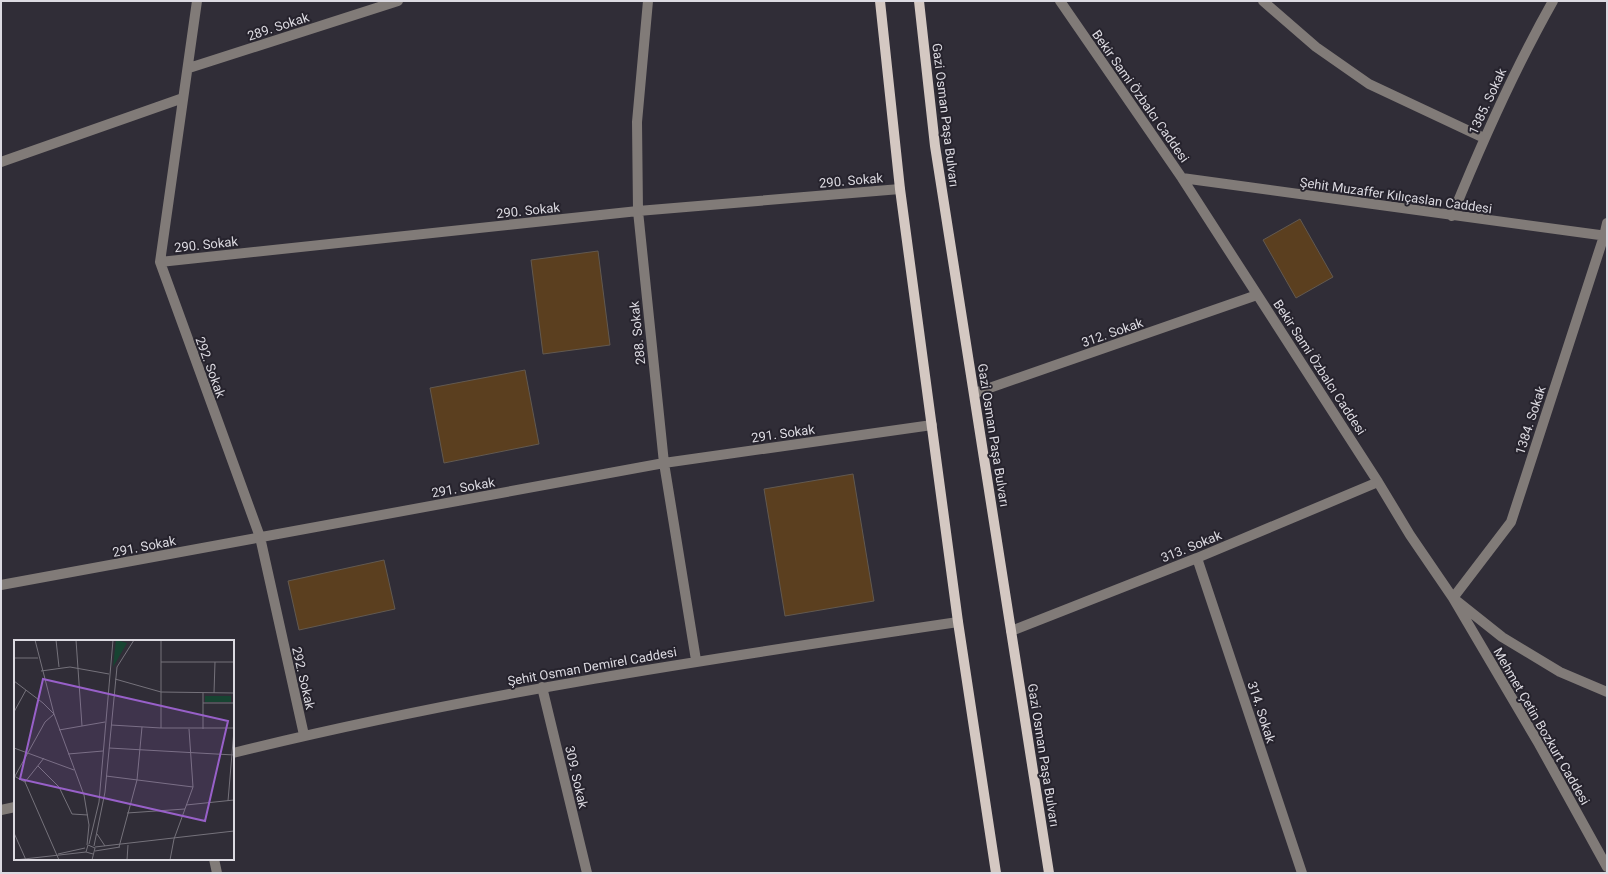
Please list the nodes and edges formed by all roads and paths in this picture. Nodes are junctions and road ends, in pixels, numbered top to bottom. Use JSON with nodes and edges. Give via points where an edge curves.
{"nodes":[{"id":1,"x":198,"y":1,"type":"edge"},
{"id":2,"x":398,"y":1,"type":"edge"},
{"id":3,"x":648,"y":1,"type":"edge"},
{"id":4,"x":880,"y":1,"type":"edge"},
{"id":5,"x":919,"y":1,"type":"edge"},
{"id":6,"x":1060,"y":1,"type":"edge"},
{"id":7,"x":1263,"y":1,"type":"edge"},
{"id":8,"x":1553,"y":1,"type":"edge"},
{"id":9,"x":189,"y":68,"type":"junction"},
{"id":10,"x":184,"y":98,"type":"junction"},
{"id":11,"x":1484,"y":138,"type":"junction"},
{"id":12,"x":1,"y":162,"type":"edge"},
{"id":13,"x":1182,"y":178,"type":"junction"},
{"id":14,"x":900,"y":189,"type":"junction"},
{"id":15,"x":638,"y":211,"type":"junction"},
{"id":16,"x":1452,"y":216,"type":"junction"},
{"id":17,"x":1607,"y":223,"type":"edge"},
{"id":18,"x":1606,"y":236,"type":"edge"},
{"id":19,"x":160,"y":262,"type":"junction"},
{"id":20,"x":1257,"y":295,"type":"junction"},
{"id":21,"x":975,"y":393,"type":"junction"},
{"id":22,"x":932,"y":425,"type":"junction"},
{"id":23,"x":664,"y":463,"type":"junction"},
{"id":24,"x":1378,"y":482,"type":"junction"},
{"id":25,"x":260,"y":537,"type":"junction"},
{"id":26,"x":1197,"y":558,"type":"junction"},
{"id":27,"x":1,"y":585,"type":"edge"},
{"id":28,"x":1453,"y":598,"type":"junction"},
{"id":29,"x":958,"y":622,"type":"junction"},
{"id":30,"x":1011,"y":631,"type":"junction"},
{"id":31,"x":696,"y":660,"type":"junction"},
{"id":32,"x":542,"y":686,"type":"junction"},
{"id":33,"x":1607,"y":692,"type":"edge"},
{"id":34,"x":304,"y":735,"type":"junction"},
{"id":35,"x":234,"y":753,"type":"edge"},
{"id":36,"x":14,"y":806,"type":"edge"},
{"id":37,"x":1,"y":810,"type":"edge"},
{"id":38,"x":214,"y":860,"type":"edge"},
{"id":39,"x":1607,"y":867,"type":"edge"},
{"id":40,"x":217,"y":873,"type":"edge"},
{"id":41,"x":587,"y":873,"type":"edge"},
{"id":42,"x":996,"y":873,"type":"edge"},
{"id":43,"x":1049,"y":873,"type":"edge"},
{"id":44,"x":1302,"y":873,"type":"edge"}],
"edges":[{"from":1,"to":9,"type":"street","name":"292. Sokak"},
{"from":2,"to":9,"type":"street","name":"289. Sokak"},
{"from":3,"to":15,"type":"street","name":"288. Sokak","via":[[637,122]]},
{"from":4,"to":14,"type":"main road"},
{"from":5,"to":21,"type":"main road","name":"Gazi Osman Paşa Bulvarı","via":[[935,146]]},
{"from":6,"to":13,"type":"street","name":"Bekir Sami Özbalcı Caddesi"},
{"from":7,"to":11,"type":"street","via":[[1316,47],[1369,84]]},
{"from":8,"to":11,"type":"street","name":"1385. Sokak","via":[[1531,40]]},
{"from":9,"to":10,"type":"street","name":"292. Sokak"},
{"from":10,"to":12,"type":"street"},
{"from":10,"to":19,"type":"street","name":"292. Sokak"},
{"from":11,"to":16,"type":"street","name":"1385. Sokak"},
{"from":13,"to":16,"type":"street","name":"Şehit Muzaffer Kılıçaslan Caddesi"},
{"from":13,"to":20,"type":"street","name":"Bekir Sami Özbalcı Caddesi"},
{"from":14,"to":15,"type":"street","name":"290. Sokak"},
{"from":14,"to":22,"type":"main road"},
{"from":15,"to":19,"type":"street","name":"290. Sokak"},
{"from":15,"to":23,"type":"street","name":"288. Sokak"},
{"from":16,"to":18,"type":"street","name":"Şehit Muzaffer Kılıçaslan Caddesi"},
{"from":17,"to":18,"type":"street","name":"1384. Sokak"},
{"from":18,"to":28,"type":"street","name":"1384. Sokak","via":[[1511,522]]},
{"from":19,"to":25,"type":"street","name":"292. Sokak"},
{"from":20,"to":21,"type":"street","name":"312. Sokak"},
{"from":20,"to":24,"type":"street","name":"Bekir Sami Özbalcı Caddesi"},
{"from":21,"to":30,"type":"main road","name":"Gazi Osman Paşa Bulvarı"},
{"from":22,"to":23,"type":"street","name":"291. Sokak"},
{"from":22,"to":29,"type":"main road"},
{"from":23,"to":25,"type":"street","name":"291. Sokak"},
{"from":23,"to":31,"type":"street","name":"288. Sokak"},
{"from":24,"to":26,"type":"street","name":"313. Sokak"},
{"from":24,"to":28,"type":"street","name":"Bekir Sami Özbalcı Caddesi"},
{"from":25,"to":27,"type":"street","name":"291. Sokak"},
{"from":25,"to":34,"type":"street","name":"292. Sokak"},
{"from":26,"to":30,"type":"street","name":"313. Sokak"},
{"from":26,"to":44,"type":"street","name":"314. Sokak"},
{"from":28,"to":33,"type":"street","name":"Bekir Sami Özbalcı Caddesi","via":[[1502,637],[1560,672]]},
{"from":28,"to":39,"type":"street","name":"Mehmet Çetin Bozkurt Caddesi","via":[[1539,744]]},
{"from":29,"to":31,"type":"street","name":"Şehit Osman Demirel Caddesi"},
{"from":29,"to":42,"type":"main road"},
{"from":30,"to":43,"type":"main road","name":"Gazi Osman Paşa Bulvarı"},
{"from":31,"to":32,"type":"street","name":"Şehit Osman Demirel Caddesi"},
{"from":32,"to":34,"type":"street","name":"Şehit Osman Demirel Caddesi"},
{"from":32,"to":41,"type":"street","name":"309. Sokak"},
{"from":34,"to":35,"type":"street","name":"Şehit Osman Demirel Caddesi"},
{"from":36,"to":37,"type":"street"},
{"from":38,"to":40,"type":"street"}]}
